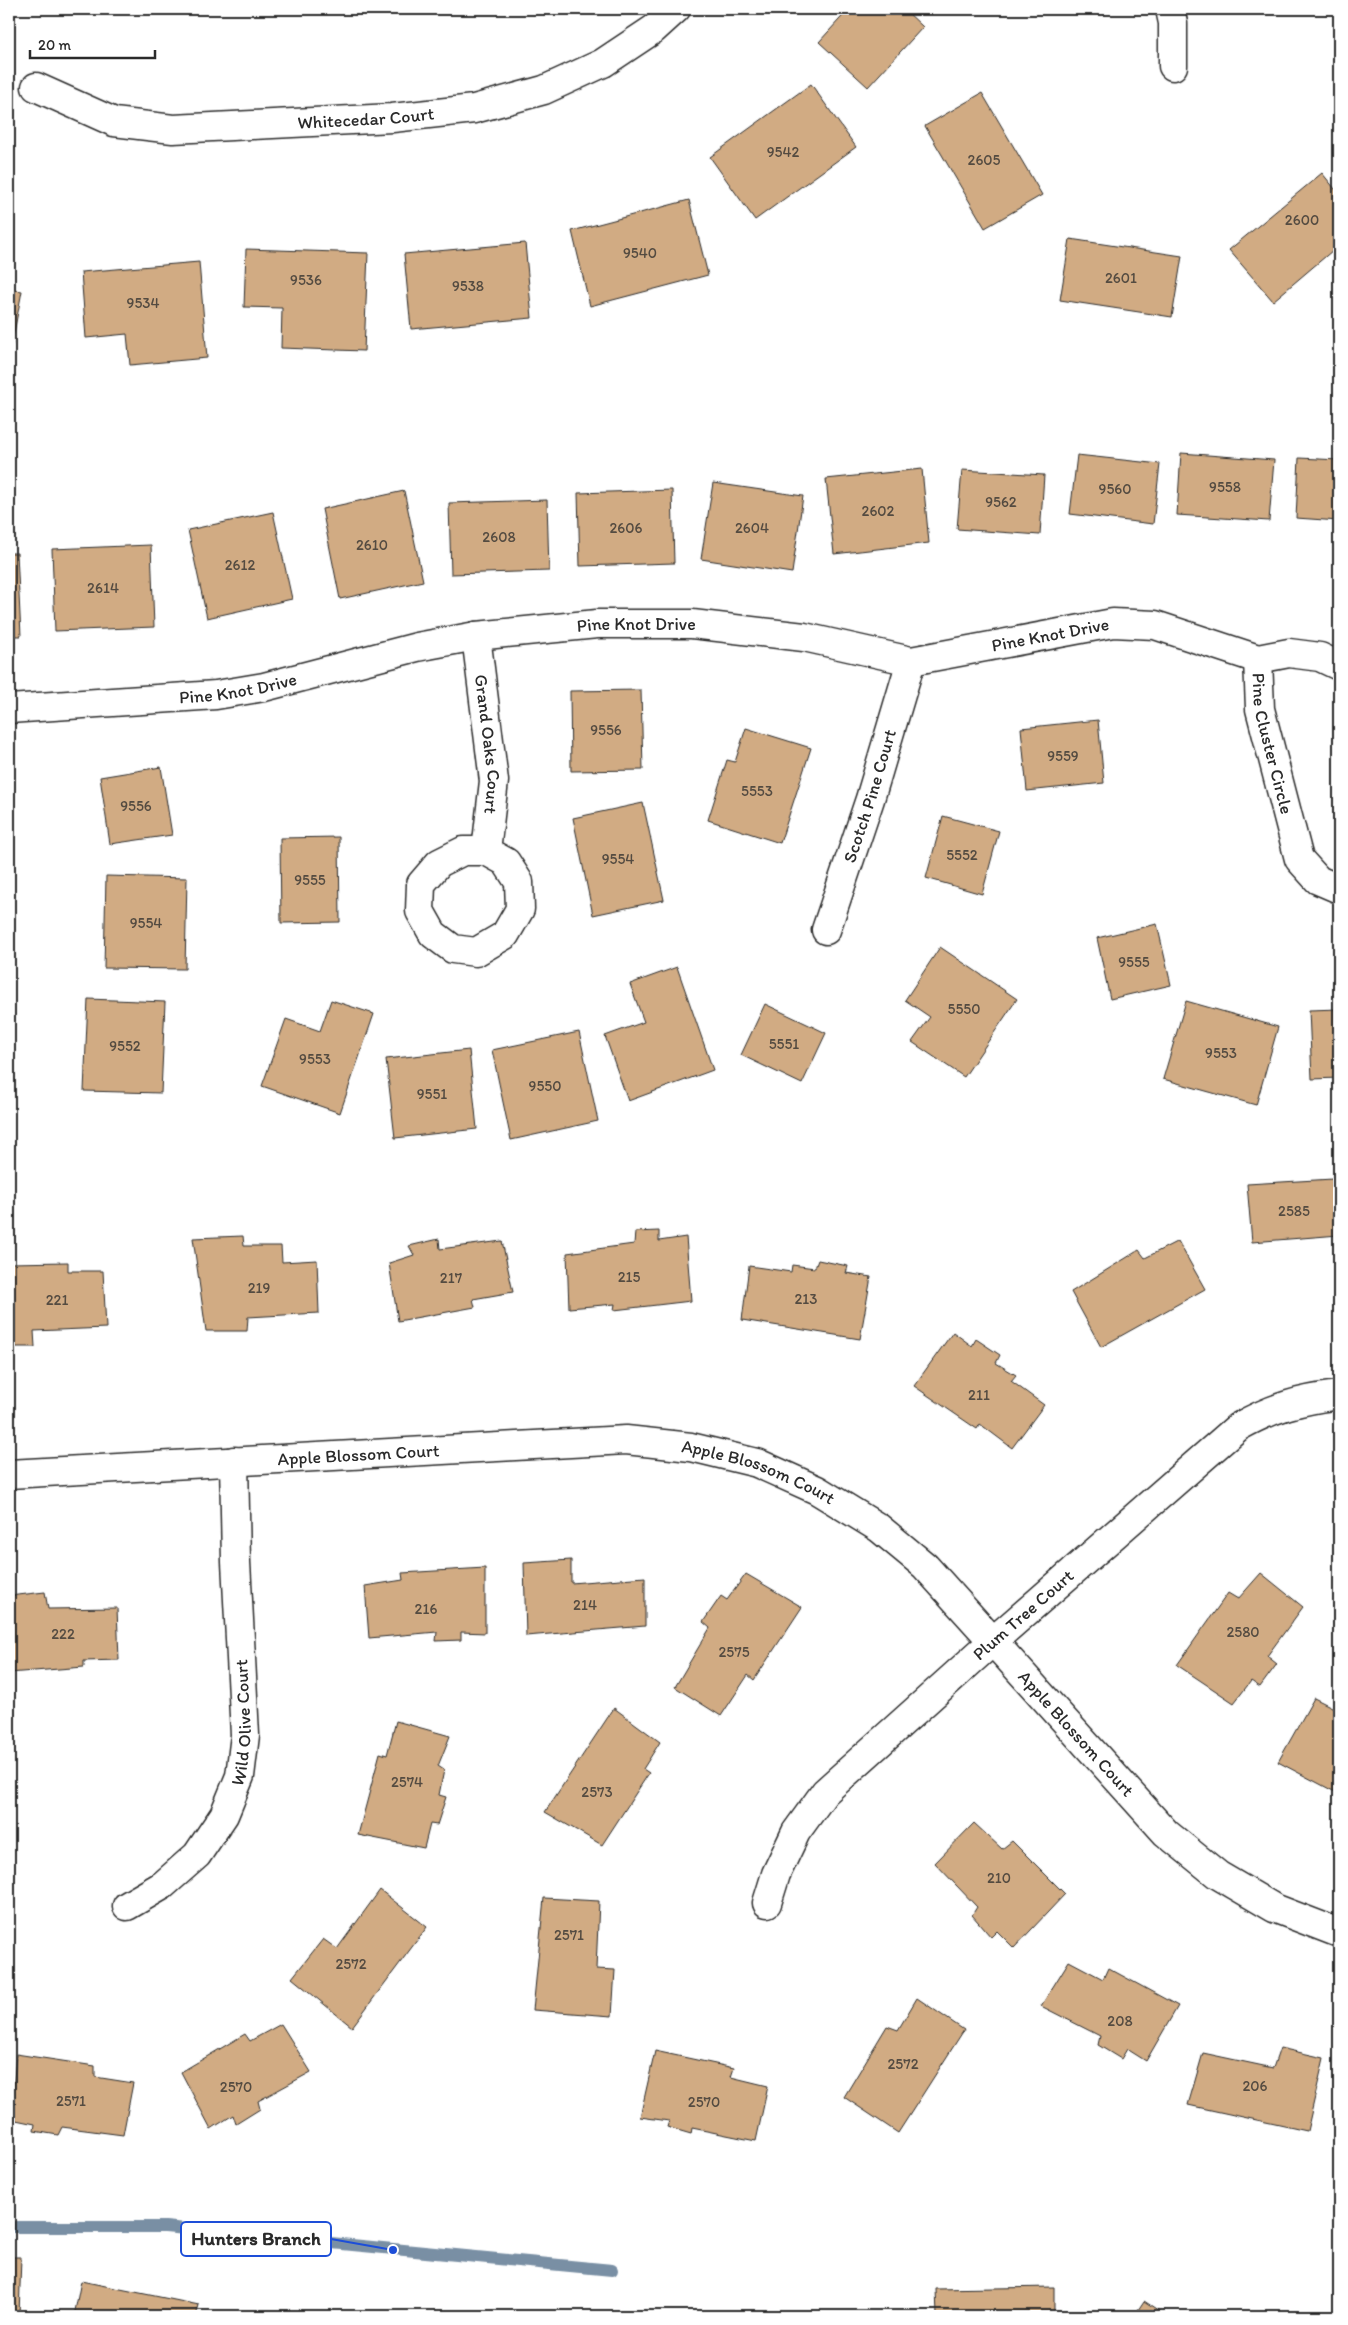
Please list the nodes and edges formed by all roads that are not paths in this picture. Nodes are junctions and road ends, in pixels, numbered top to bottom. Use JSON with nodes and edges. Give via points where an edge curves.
{"nodes":[{"id":1,"x":676,"y":9,"type":"edge"},
{"id":2,"x":1170,"y":9,"type":"edge"},
{"id":3,"x":1173,"y":66,"type":"dead end"},
{"id":4,"x":36,"y":87,"type":"dead end"},
{"id":5,"x":476,"y":636,"type":"junction"},
{"id":6,"x":1258,"y":659,"type":"junction"},
{"id":7,"x":911,"y":661,"type":"junction"},
{"id":8,"x":1339,"y":666,"type":"edge"},
{"id":9,"x":9,"y":709,"type":"edge"},
{"id":10,"x":486,"y":851,"type":"dead end"},
{"id":11,"x":1339,"y":889,"type":"edge"},
{"id":12,"x":826,"y":930,"type":"dead end"},
{"id":13,"x":1339,"y":1395,"type":"edge"},
{"id":14,"x":234,"y":1461,"type":"junction"},
{"id":15,"x":9,"y":1474,"type":"edge"},
{"id":16,"x":992,"y":1642,"type":"junction"},
{"id":17,"x":768,"y":1903,"type":"dead end"},
{"id":18,"x":127,"y":1906,"type":"dead end"},
{"id":19,"x":1339,"y":1933,"type":"edge"}],
"edges":[{"from":1,"to":4,"type":"street","name":"Whitecedar Court","via":[[654,29],[603,63],[544,90],[474,109],[392,118],[173,129],[114,122]]},
{"from":2,"to":3,"type":"street"},
{"from":5,"to":7,"type":"street","name":"Pine Knot Drive","via":[[597,624],[692,624],[804,637]]},
{"from":5,"to":9,"type":"street","name":"Pine Knot Drive","via":[[417,647],[264,688]]},
{"from":5,"to":10,"type":"street","name":"Grand Oaks Court","via":[[494,781]]},
{"from":6,"to":7,"type":"street","name":"Pine Knot Drive","via":[[1155,625],[1112,623]]},
{"from":6,"to":8,"type":"street","name":"Pine Cluster Circle","via":[[1290,653],[1320,657]]},
{"from":6,"to":11,"type":"street","name":"Pine Cluster Circle","via":[[1260,709],[1299,859],[1318,880]]},
{"from":7,"to":12,"type":"street","name":"Scotch Pine Court"},
{"from":13,"to":16,"type":"street","name":"Plum Tree Court","via":[[1303,1400],[1264,1413],[1238,1427]]},
{"from":14,"to":15,"type":"street","name":"Apple Blossom Court"},
{"from":14,"to":16,"type":"street","name":"Apple Blossom Court","via":[[626,1440],[691,1447],[757,1463],[817,1490],[878,1528],[925,1566]]},
{"from":14,"to":18,"type":"street","name":"Wild Olive Court","via":[[245,1735],[240,1776],[224,1815],[197,1855],[163,1885]]},
{"from":16,"to":17,"type":"street","name":"Plum Tree Court","via":[[825,1792],[796,1832],[776,1874]]},
{"from":16,"to":19,"type":"street","name":"Apple Blossom Court","via":[[1166,1833],[1218,1875],[1274,1908]]}]}
